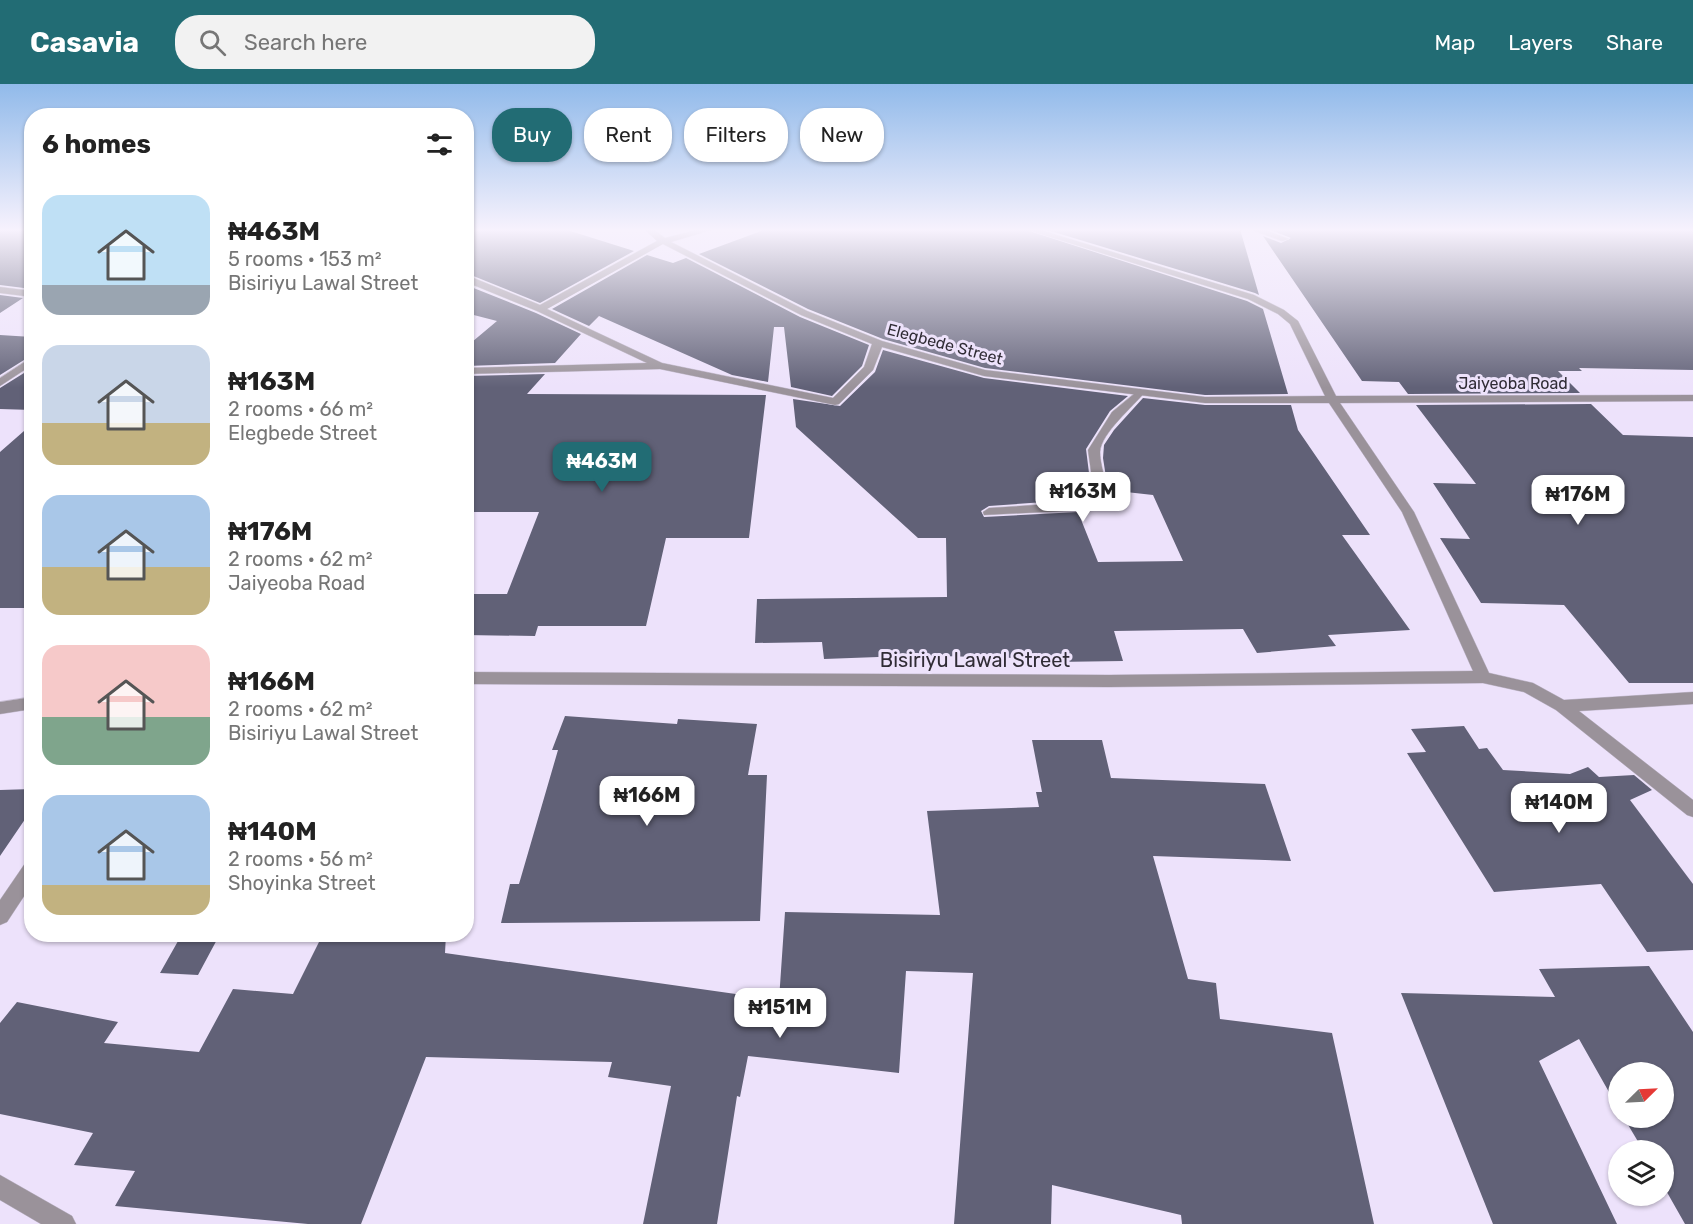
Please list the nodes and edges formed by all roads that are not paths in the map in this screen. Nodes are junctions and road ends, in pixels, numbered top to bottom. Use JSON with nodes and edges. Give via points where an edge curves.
{"nodes":[{"id":1,"x":476,"y":282,"type":"edge"},
{"id":2,"x":588,"y":282,"type":"edge"},
{"id":3,"x":744,"y":282,"type":"edge"},
{"id":4,"x":1209,"y":282,"type":"edge"},
{"id":5,"x":0,"y":290,"type":"edge"},
{"id":6,"x":24,"y":293,"type":"edge"},
{"id":7,"x":540,"y":309,"type":"junction"},
{"id":8,"x":878,"y":343,"type":"junction"},
{"id":9,"x":24,"y":366,"type":"edge"},
{"id":10,"x":660,"y":366,"type":"junction"},
{"id":11,"x":474,"y":371,"type":"edge"},
{"id":12,"x":15,"y":373,"type":"junction"},
{"id":13,"x":24,"y":373,"type":"edge"},
{"id":14,"x":0,"y":383,"type":"edge"},
{"id":15,"x":1140,"y":392,"type":"junction"},
{"id":16,"x":1693,"y":398,"type":"edge"},
{"id":17,"x":1333,"y":401,"type":"junction"},
{"id":18,"x":989,"y":512,"type":"dead end"},
{"id":19,"x":1483,"y":677,"type":"junction"},
{"id":20,"x":474,"y":678,"type":"edge"},
{"id":21,"x":1693,"y":698,"type":"edge"},
{"id":22,"x":24,"y":704,"type":"edge"},
{"id":23,"x":1562,"y":706,"type":"junction"},
{"id":24,"x":0,"y":708,"type":"edge"},
{"id":25,"x":1693,"y":810,"type":"edge"},
{"id":26,"x":24,"y":880,"type":"edge"},
{"id":27,"x":0,"y":916,"type":"edge"},
{"id":28,"x":0,"y":1187,"type":"edge"},
{"id":29,"x":64,"y":1224,"type":"edge"}],
"edges":[{"from":1,"to":7,"type":"street"},
{"from":2,"to":7,"type":"street"},
{"from":3,"to":8,"type":"street","name":"Elegbede Street","via":[[804,313]]},
{"from":4,"to":17,"type":"street","via":[[1251,297],[1294,323]]},
{"from":5,"to":6,"type":"street"},
{"from":7,"to":10,"type":"street"},
{"from":8,"to":10,"type":"street","via":[[869,368],[834,402]]},
{"from":8,"to":15,"type":"street","name":"Elegbede Street","via":[[984,373]]},
{"from":9,"to":12,"type":"street"},
{"from":10,"to":11,"type":"street"},
{"from":12,"to":13,"type":"street"},
{"from":12,"to":14,"type":"street"},
{"from":15,"to":17,"type":"street","name":"Elegbede Street","via":[[1205,400]]},
{"from":15,"to":18,"type":"street","via":[[1116,414],[1094,450],[1098,501],[1083,506]]},
{"from":16,"to":17,"type":"street","name":"Jaiyeoba Road"},
{"from":17,"to":19,"type":"street","via":[[1408,512]]},
{"from":19,"to":20,"type":"street","name":"Bisiriyu Lawal Street","via":[[1109,681]]},
{"from":19,"to":23,"type":"street","name":"Bisiriyu Lawal Street","via":[[1528,687]]},
{"from":21,"to":23,"type":"street"},
{"from":22,"to":24,"type":"street"},
{"from":23,"to":25,"type":"street","name":"Bisiriyu Lawal Street"},
{"from":26,"to":27,"type":"street"},
{"from":28,"to":29,"type":"street"}]}
